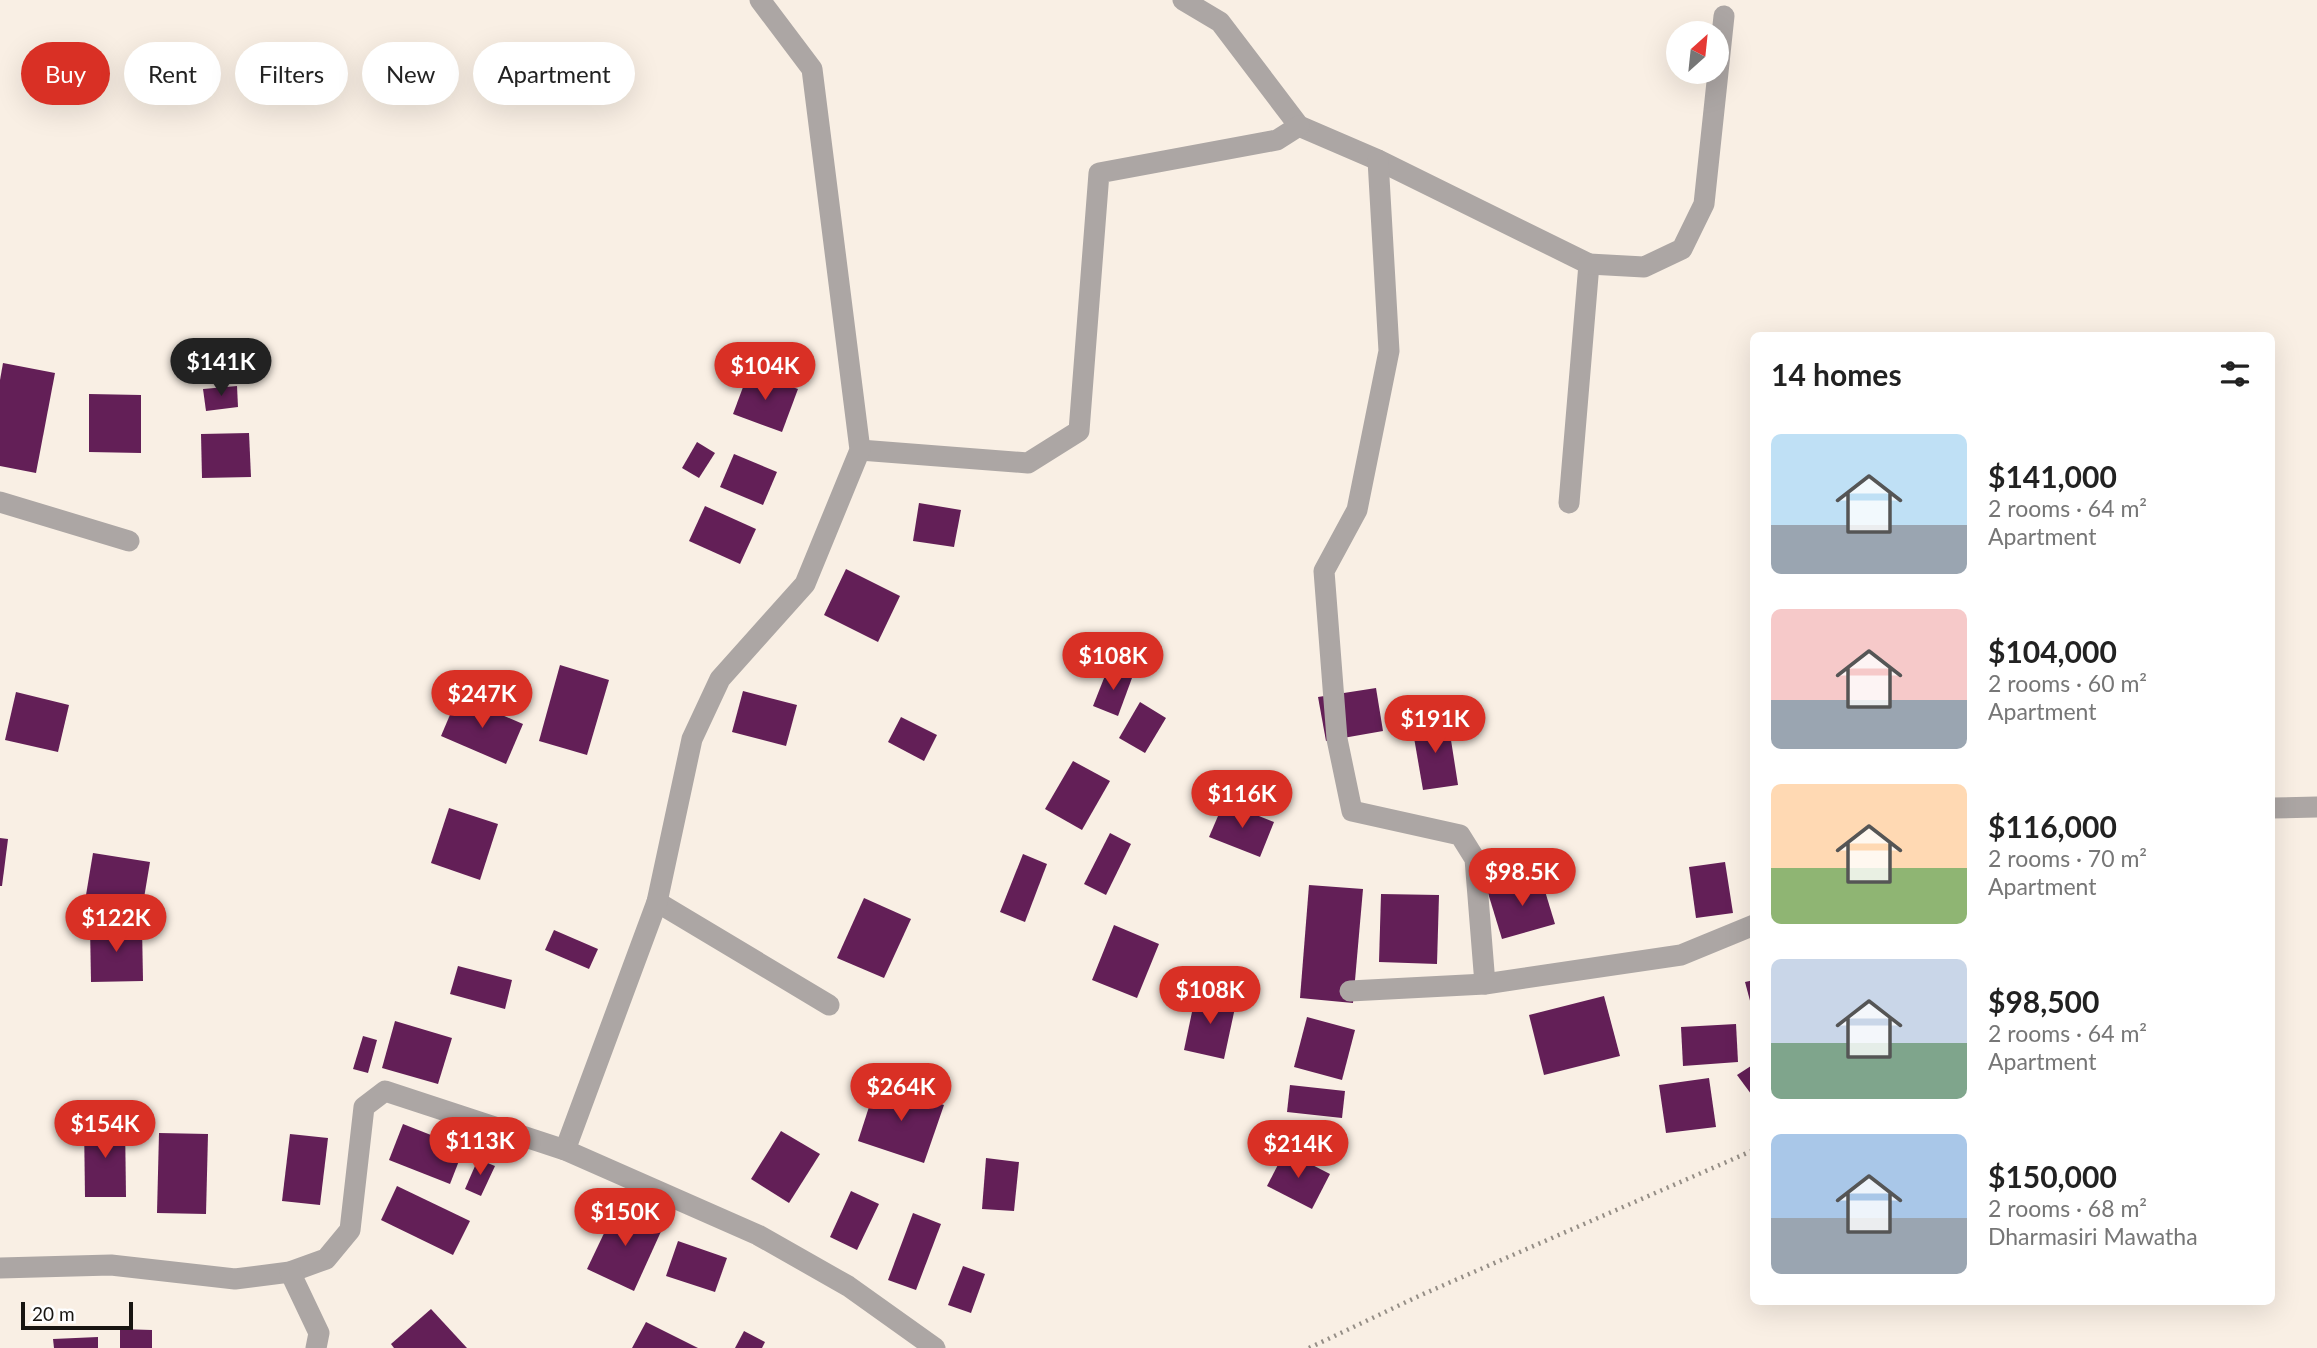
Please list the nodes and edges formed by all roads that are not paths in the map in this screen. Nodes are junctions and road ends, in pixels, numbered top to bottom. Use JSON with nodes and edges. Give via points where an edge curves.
{"nodes":[{"id":1,"x":760,"y":0,"type":"edge"},
{"id":2,"x":1183,"y":0,"type":"edge"},
{"id":3,"x":1724,"y":16,"type":"dead end"},
{"id":4,"x":1299,"y":126,"type":"junction"},
{"id":5,"x":1378,"y":160,"type":"junction"},
{"id":6,"x":1589,"y":264,"type":"junction"},
{"id":7,"x":860,"y":450,"type":"junction"},
{"id":8,"x":0,"y":502,"type":"edge"},
{"id":9,"x":1569,"y":503,"type":"dead end"},
{"id":10,"x":130,"y":541,"type":"dead end"},
{"id":11,"x":2317,"y":807,"type":"edge"},
{"id":12,"x":2275,"y":808,"type":"edge"},
{"id":13,"x":657,"y":902,"type":"junction"},
{"id":14,"x":1750,"y":927,"type":"edge"},
{"id":15,"x":1485,"y":984,"type":"junction"},
{"id":16,"x":1350,"y":991,"type":"dead end"},
{"id":17,"x":829,"y":1005,"type":"dead end"},
{"id":18,"x":565,"y":1150,"type":"junction"},
{"id":19,"x":0,"y":1268,"type":"edge"},
{"id":20,"x":290,"y":1272,"type":"junction"},
{"id":21,"x":316,"y":1348,"type":"edge"},
{"id":22,"x":935,"y":1348,"type":"edge"}],
"edges":[{"from":1,"to":7,"type":"street","via":[[812,69]]},
{"from":2,"to":4,"type":"street","via":[[1220,22]]},
{"from":3,"to":6,"type":"street","via":[[1704,204],[1682,249],[1644,267]]},
{"from":4,"to":5,"type":"street"},
{"from":4,"to":7,"type":"street","via":[[1277,140],[1099,173],[1079,431],[1028,463]]},
{"from":5,"to":6,"type":"street"},
{"from":5,"to":15,"type":"street","via":[[1389,351],[1357,510],[1324,571],[1337,739],[1352,811],[1460,835],[1475,859]]},
{"from":6,"to":9,"type":"street"},
{"from":7,"to":13,"type":"street","via":[[805,584],[720,679],[692,739]]},
{"from":8,"to":10,"type":"street"},
{"from":11,"to":12,"type":"street"},
{"from":13,"to":17,"type":"street"},
{"from":13,"to":18,"type":"street"},
{"from":14,"to":15,"type":"street","via":[[1681,956]]},
{"from":15,"to":16,"type":"street"},
{"from":18,"to":20,"type":"street","via":[[385,1091],[364,1107],[350,1230],[326,1259]]},
{"from":18,"to":22,"type":"street","via":[[758,1236],[848,1286]]},
{"from":19,"to":20,"type":"street","via":[[111,1265],[235,1279]]},
{"from":20,"to":21,"type":"street","via":[[319,1333]]}]}
